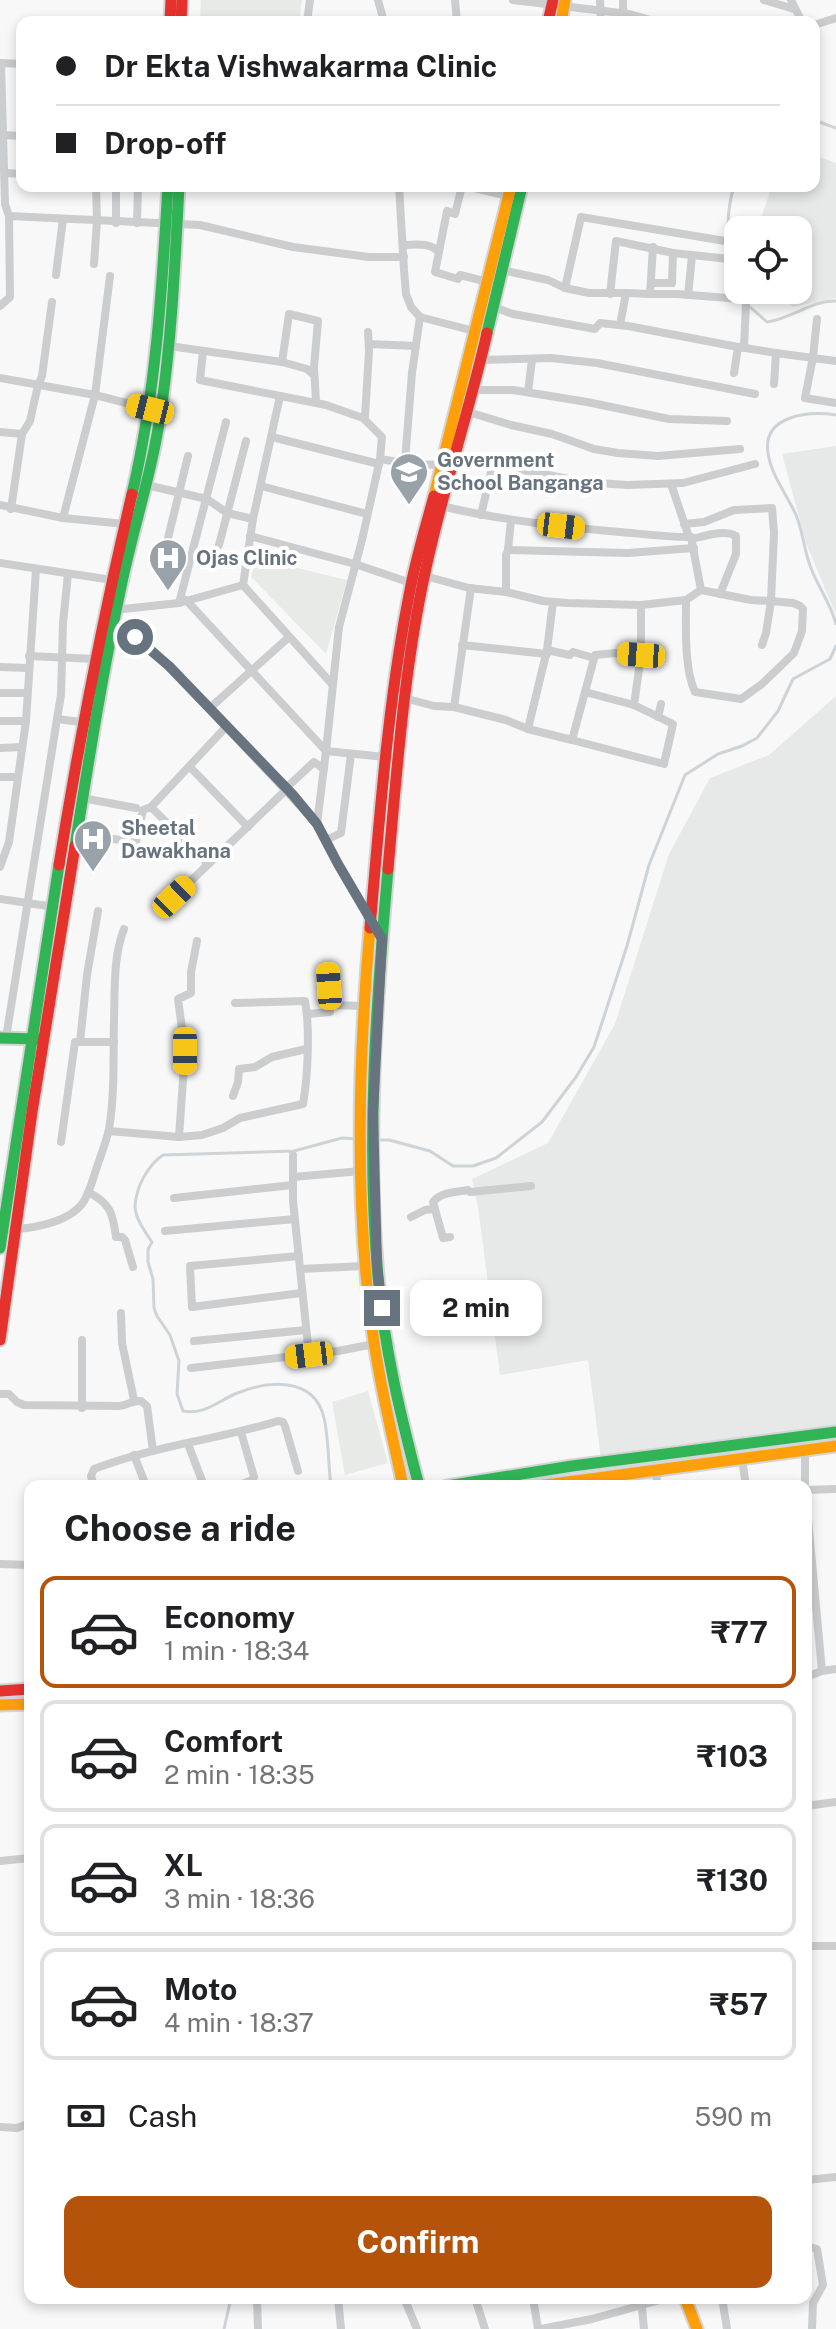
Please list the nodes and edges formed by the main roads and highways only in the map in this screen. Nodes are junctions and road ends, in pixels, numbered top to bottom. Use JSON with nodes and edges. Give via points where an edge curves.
{"nodes":[{"id":1,"x":168,"y":192,"type":"edge"},
{"id":2,"x":178,"y":192,"type":"edge"},
{"id":3,"x":510,"y":192,"type":"edge"},
{"id":4,"x":521,"y":192,"type":"edge"},
{"id":5,"x":171,"y":224,"type":"junction"},
{"id":6,"x":482,"y":333,"type":"junction"},
{"id":7,"x":163,"y":347,"type":"junction"},
{"id":8,"x":140,"y":484,"type":"junction"},
{"id":9,"x":419,"y":582,"type":"junction"},
{"id":10,"x":113,"y":614,"type":"junction"},
{"id":11,"x":88,"y":723,"type":"junction"},
{"id":12,"x":66,"y":859,"type":"junction"},
{"id":13,"x":3,"y":1038,"type":"edge"},
{"id":14,"x":38,"y":1039,"type":"junction"},
{"id":15,"x":367,"y":1150,"type":"junction"},
{"id":16,"x":8,"y":1229,"type":"junction"},
{"id":17,"x":0,"y":1248,"type":"edge"},
{"id":18,"x":0,"y":1340,"type":"edge"},
{"id":19,"x":836,"y":1432,"type":"edge"},
{"id":20,"x":836,"y":1446,"type":"edge"},
{"id":21,"x":402,"y":1480,"type":"edge"},
{"id":22,"x":417,"y":1480,"type":"edge"},
{"id":23,"x":484,"y":1480,"type":"edge"},
{"id":24,"x":607,"y":1480,"type":"edge"},
{"id":25,"x":24,"y":1689,"type":"edge"},
{"id":26,"x":0,"y":1691,"type":"edge"},
{"id":27,"x":24,"y":1704,"type":"edge"},
{"id":28,"x":0,"y":1705,"type":"edge"},
{"id":29,"x":687,"y":2304,"type":"edge"},
{"id":30,"x":697,"y":2329,"type":"edge"}],
"edges":[{"from":1,"to":5,"type":"main road"},
{"from":2,"to":5,"type":"main road"},
{"from":3,"to":6,"type":"main road"},
{"from":4,"to":6,"type":"main road","via":[[494,307]]},
{"from":5,"to":7,"type":"main road"},
{"from":6,"to":9,"type":"main road","via":[[441,465]]},
{"from":6,"to":9,"type":"main road","via":[[474,390]]},
{"from":7,"to":8,"type":"main road"},
{"from":7,"to":8,"type":"main road","via":[[158,425]]},
{"from":8,"to":10,"type":"main road"},
{"from":8,"to":10,"type":"main road","via":[[112,580]]},
{"from":9,"to":15,"type":"main road","via":[[404,698]]},
{"from":9,"to":15,"type":"main road","via":[[395,680],[385,757],[363,1006],[360,1119]]},
{"from":10,"to":11,"type":"main road"},
{"from":10,"to":11,"type":"main road","via":[[95,659]]},
{"from":11,"to":12,"type":"main road"},
{"from":11,"to":12,"type":"main road","via":[[82,798]]},
{"from":12,"to":14,"type":"main road"},
{"from":13,"to":14,"type":"main road"},
{"from":14,"to":16,"type":"main road"},
{"from":15,"to":21,"type":"main road","via":[[361,1171],[365,1266],[374,1344]]},
{"from":15,"to":22,"type":"main road","via":[[382,1308]]},
{"from":16,"to":17,"type":"main road"},
{"from":16,"to":18,"type":"main road"},
{"from":19,"to":23,"type":"main road"},
{"from":20,"to":24,"type":"main road"},
{"from":25,"to":26,"type":"main road"},
{"from":27,"to":28,"type":"main road"},
{"from":29,"to":30,"type":"main road"}]}
